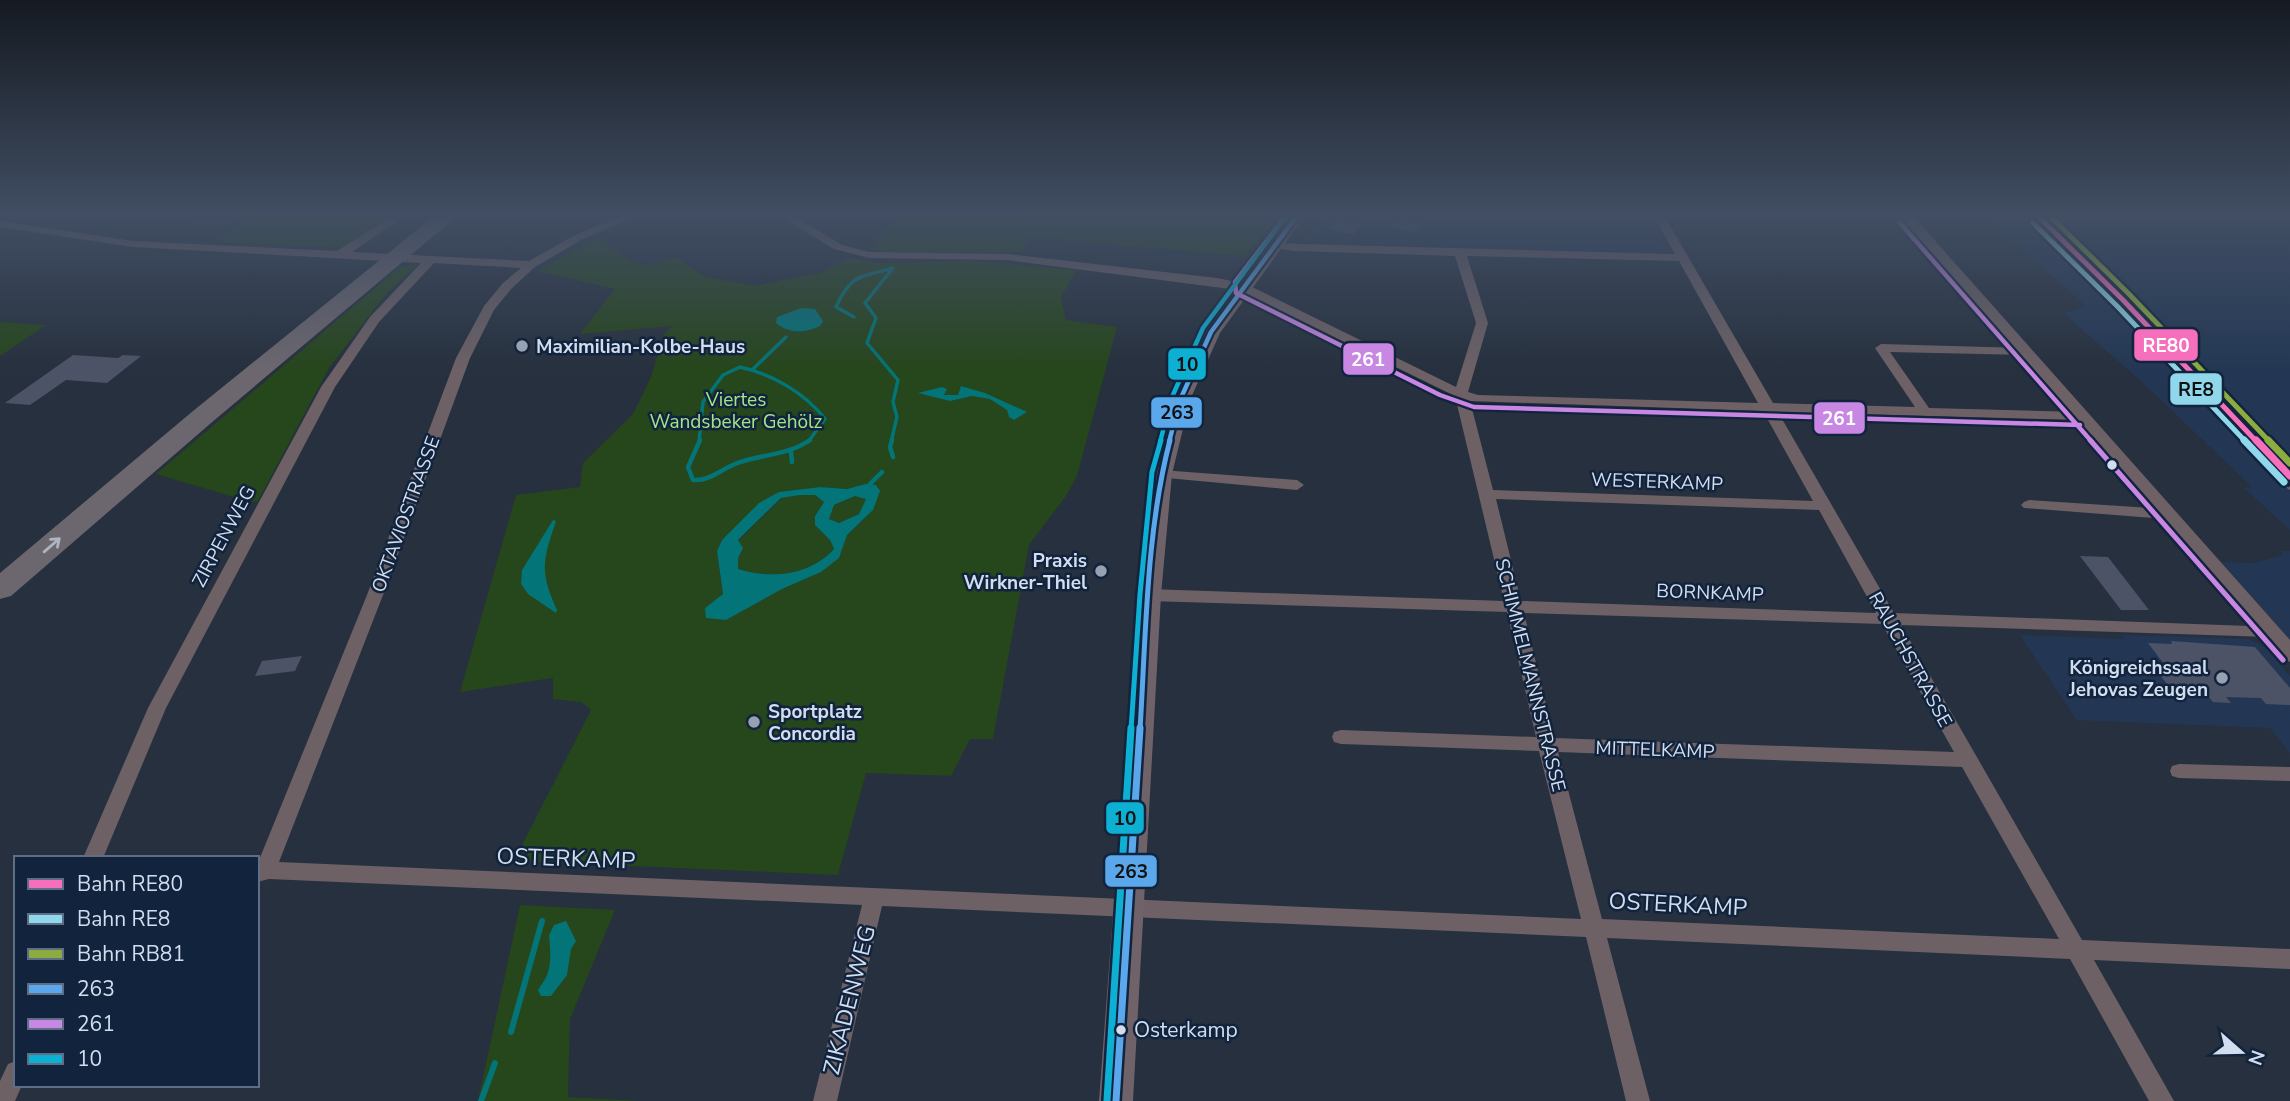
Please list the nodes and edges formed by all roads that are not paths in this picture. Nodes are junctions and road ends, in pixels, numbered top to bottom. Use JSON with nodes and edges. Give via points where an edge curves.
{"nodes":[{"id":1,"x":362,"y":268,"type":"edge"},
{"id":2,"x":383,"y":268,"type":"edge"},
{"id":3,"x":422,"y":268,"type":"edge"},
{"id":4,"x":527,"y":268,"type":"edge"},
{"id":5,"x":1103,"y":268,"type":"edge"},
{"id":6,"x":1256,"y":268,"type":"edge"},
{"id":7,"x":1465,"y":268,"type":"edge"},
{"id":8,"x":1690,"y":268,"type":"edge"},
{"id":9,"x":1952,"y":268,"type":"edge"},
{"id":10,"x":1242,"y":287,"type":"junction"},
{"id":11,"x":2024,"y":352,"type":"junction"},
{"id":12,"x":1461,"y":394,"type":"junction"},
{"id":13,"x":1768,"y":407,"type":"junction"},
{"id":14,"x":1926,"y":413,"type":"junction"},
{"id":15,"x":2080,"y":415,"type":"junction"},
{"id":16,"x":1161,"y":474,"type":"junction"},
{"id":17,"x":1297,"y":485,"type":"dead end"},
{"id":18,"x":1487,"y":494,"type":"junction"},
{"id":19,"x":2029,"y":505,"type":"dead end"},
{"id":20,"x":1826,"y":506,"type":"junction"},
{"id":21,"x":2166,"y":514,"type":"junction"},
{"id":22,"x":0,"y":564,"type":"edge"},
{"id":23,"x":0,"y":589,"type":"edge"},
{"id":24,"x":1149,"y":595,"type":"junction"},
{"id":25,"x":1512,"y":606,"type":"junction"},
{"id":26,"x":1890,"y":619,"type":"junction"},
{"id":27,"x":2270,"y":631,"type":"junction"},
{"id":28,"x":2290,"y":654,"type":"edge"},
{"id":29,"x":1341,"y":737,"type":"dead end"},
{"id":30,"x":1546,"y":745,"type":"junction"},
{"id":31,"x":1968,"y":760,"type":"junction"},
{"id":32,"x":2179,"y":771,"type":"dead end"},
{"id":33,"x":2290,"y":774,"type":"edge"},
{"id":34,"x":94,"y":856,"type":"edge"},
{"id":35,"x":262,"y":873,"type":"edge"},
{"id":36,"x":874,"y":898,"type":"junction"},
{"id":37,"x":1129,"y":908,"type":"junction"},
{"id":38,"x":1595,"y":926,"type":"junction"},
{"id":39,"x":2076,"y":950,"type":"junction"},
{"id":40,"x":2290,"y":959,"type":"edge"},
{"id":41,"x":14,"y":1076,"type":"edge"},
{"id":42,"x":3,"y":1101,"type":"edge"},
{"id":43,"x":825,"y":1101,"type":"edge"},
{"id":44,"x":1116,"y":1101,"type":"edge"},
{"id":45,"x":1638,"y":1101,"type":"edge"},
{"id":46,"x":2162,"y":1101,"type":"edge"}],
"edges":[{"from":1,"to":22,"type":"highway"},
{"from":23,"to":2,"type":"highway","one_way":true},
{"from":3,"to":34,"type":"street","name":"ZIRPENWEG","via":[[391,297],[328,387],[157,708]]},
{"from":4,"to":35,"type":"street","name":"OKTAVIOSTRASSE","via":[[488,309],[463,358],[375,595]]},
{"from":5,"to":10,"type":"street"},
{"from":6,"to":10,"type":"main road"},
{"from":7,"to":12,"type":"street","via":[[1482,323]]},
{"from":8,"to":13,"type":"street","name":"RAUCHSTRASSE"},
{"from":9,"to":11,"type":"street"},
{"from":10,"to":12,"type":"street"},
{"from":10,"to":16,"type":"main road","via":[[1192,369],[1171,426]]},
{"from":11,"to":14,"type":"street","via":[[1881,348]]},
{"from":11,"to":15,"type":"street"},
{"from":12,"to":13,"type":"street","via":[[1476,399]]},
{"from":12,"to":18,"type":"street","name":"SCHIMMELMANNSTRASSE"},
{"from":13,"to":14,"type":"street"},
{"from":13,"to":20,"type":"street","name":"RAUCHSTRASSE"},
{"from":14,"to":15,"type":"street"},
{"from":15,"to":21,"type":"street"},
{"from":16,"to":17,"type":"street"},
{"from":16,"to":24,"type":"main road"},
{"from":18,"to":20,"type":"street","name":"WESTERKAMP"},
{"from":18,"to":25,"type":"street","name":"SCHIMMELMANNSTRASSE"},
{"from":19,"to":21,"type":"street"},
{"from":20,"to":26,"type":"street","name":"RAUCHSTRASSE"},
{"from":21,"to":27,"type":"street"},
{"from":24,"to":25,"type":"street","name":"BORNKAMP"},
{"from":24,"to":37,"type":"main road"},
{"from":25,"to":26,"type":"street","name":"BORNKAMP"},
{"from":25,"to":30,"type":"street","name":"SCHIMMELMANNSTRASSE"},
{"from":26,"to":27,"type":"street","name":"BORNKAMP"},
{"from":26,"to":31,"type":"street","name":"RAUCHSTRASSE"},
{"from":27,"to":28,"type":"street"},
{"from":29,"to":30,"type":"street","name":"MITTELKAMP"},
{"from":30,"to":31,"type":"street","name":"MITTELKAMP"},
{"from":30,"to":38,"type":"street","name":"SCHIMMELMANNSTRASSE"},
{"from":31,"to":39,"type":"street","name":"RAUCHSTRASSE"},
{"from":32,"to":33,"type":"street"},
{"from":35,"to":36,"type":"street","name":"OSTERKAMP"},
{"from":36,"to":37,"type":"street","name":"OSTERKAMP"},
{"from":36,"to":43,"type":"street","name":"ZIKADENWEG"},
{"from":37,"to":38,"type":"street","name":"OSTERKAMP"},
{"from":37,"to":44,"type":"main road"},
{"from":38,"to":39,"type":"street","name":"OSTERKAMP"},
{"from":38,"to":45,"type":"street","name":"SCHIMMELMANNSTRASSE"},
{"from":39,"to":40,"type":"street","name":"OSTERKAMP"},
{"from":39,"to":46,"type":"street","name":"RAUCHSTRASSE"},
{"from":41,"to":42,"type":"street"}]}
